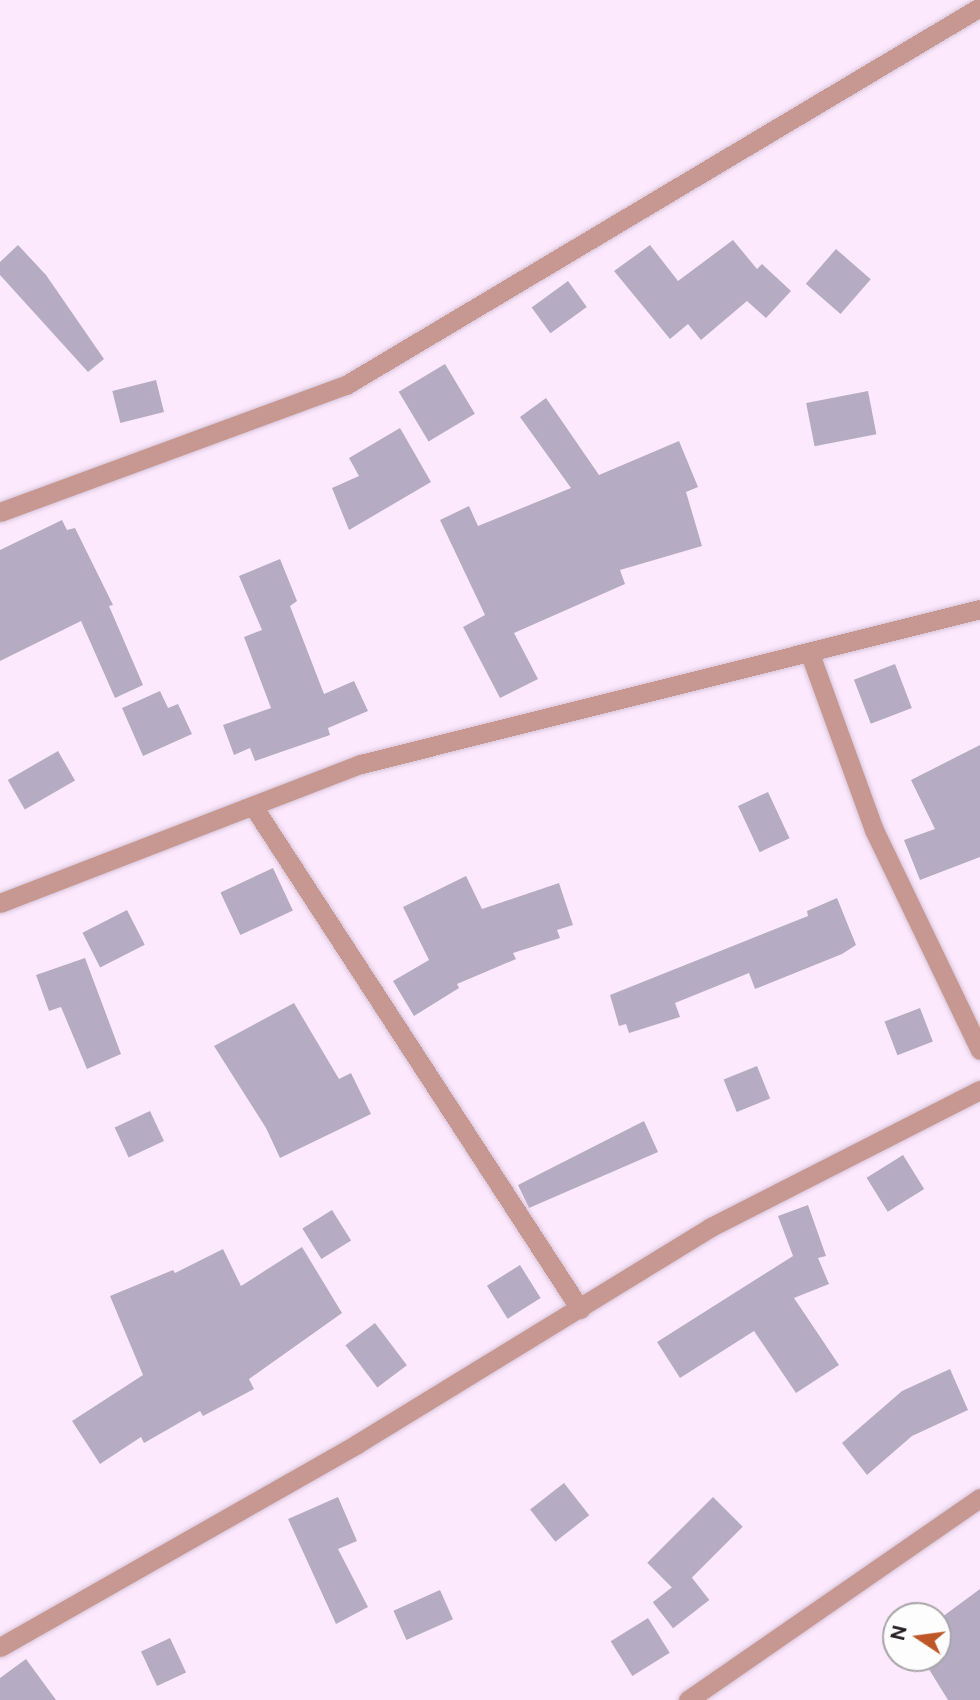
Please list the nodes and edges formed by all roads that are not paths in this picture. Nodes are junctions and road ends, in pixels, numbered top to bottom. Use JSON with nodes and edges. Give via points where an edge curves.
{"nodes":[{"id":1,"x":980,"y":7,"type":"edge"},
{"id":2,"x":0,"y":512,"type":"edge"},
{"id":3,"x":980,"y":609,"type":"edge"},
{"id":4,"x":810,"y":654,"type":"junction"},
{"id":5,"x":253,"y":806,"type":"junction"},
{"id":6,"x":0,"y":903,"type":"edge"},
{"id":7,"x":980,"y":1050,"type":"edge"},
{"id":8,"x":980,"y":1090,"type":"edge"},
{"id":9,"x":580,"y":1309,"type":"junction"},
{"id":10,"x":980,"y":1498,"type":"edge"},
{"id":11,"x":0,"y":1647,"type":"edge"},
{"id":12,"x":688,"y":1700,"type":"edge"}],
"edges":[{"from":1,"to":2,"type":"street","via":[[346,385]]},
{"from":3,"to":4,"type":"street"},
{"from":4,"to":5,"type":"street","via":[[362,764]]},
{"from":4,"to":7,"type":"street","via":[[874,830]]},
{"from":5,"to":6,"type":"street"},
{"from":5,"to":9,"type":"street"},
{"from":8,"to":9,"type":"street","via":[[711,1227]]},
{"from":9,"to":11,"type":"street","via":[[357,1444]]},
{"from":10,"to":12,"type":"street"}]}
